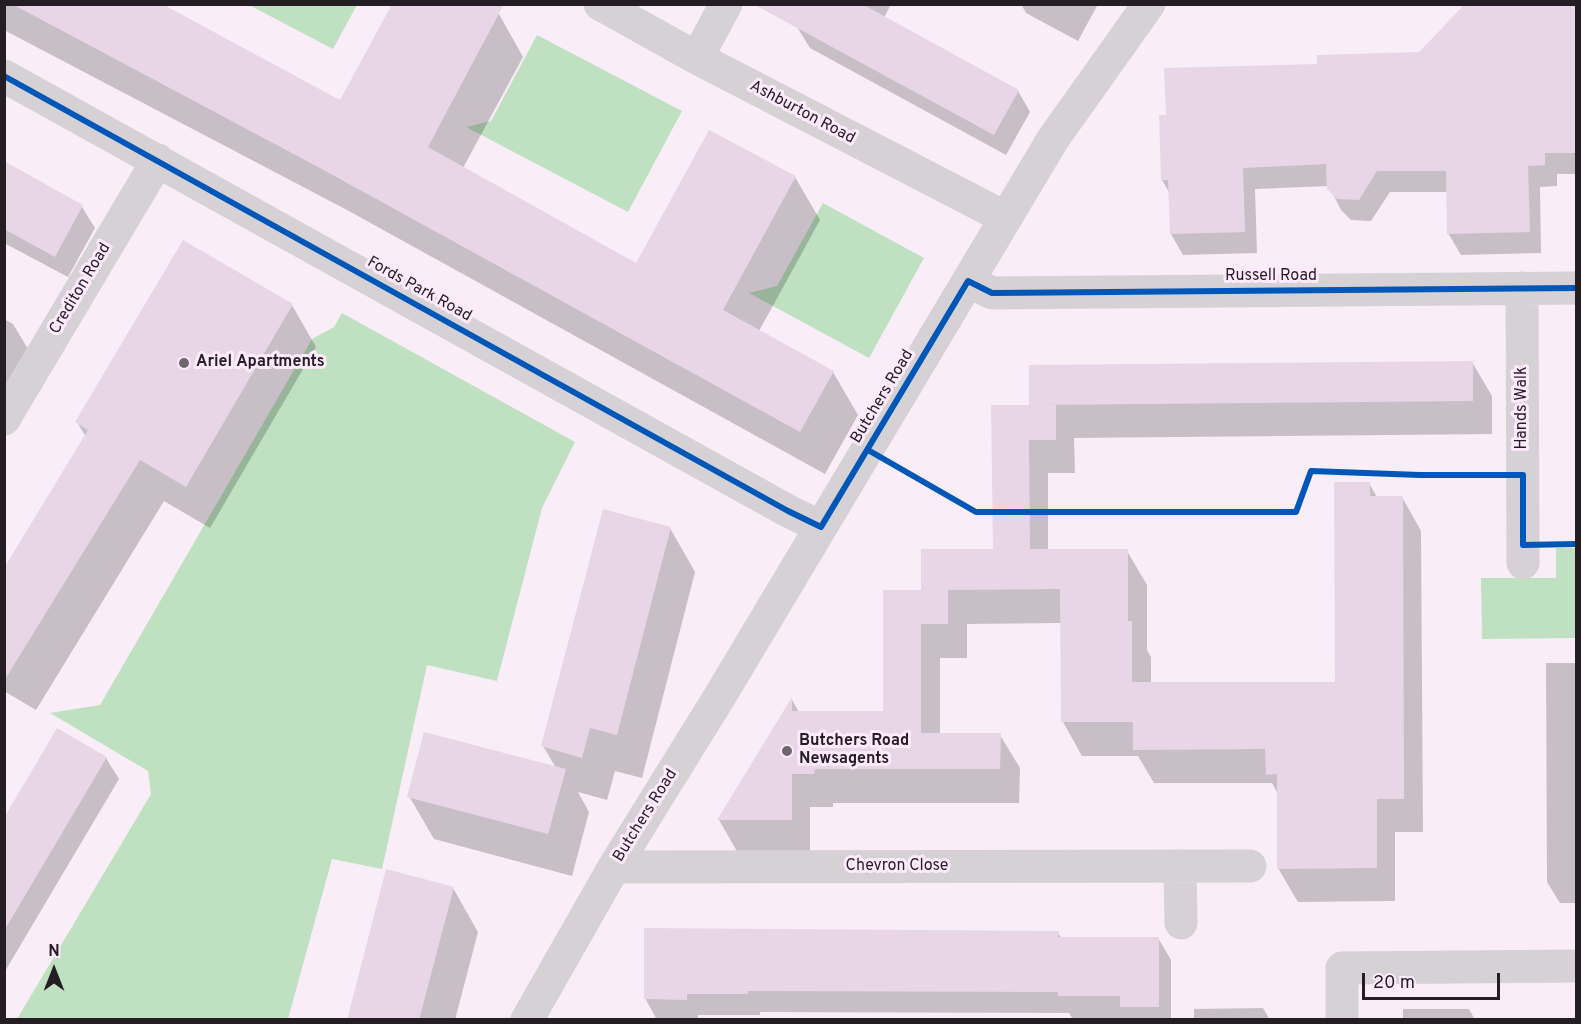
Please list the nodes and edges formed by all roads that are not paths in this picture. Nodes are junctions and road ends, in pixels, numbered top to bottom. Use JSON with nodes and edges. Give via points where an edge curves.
{"nodes":[{"id":1,"x":600,"y":4,"type":"edge"},
{"id":2,"x":726,"y":4,"type":"edge"},
{"id":3,"x":1149,"y":4,"type":"edge"},
{"id":4,"x":697,"y":58,"type":"junction"},
{"id":5,"x":4,"y":76,"type":"edge"},
{"id":6,"x":159,"y":160,"type":"junction"},
{"id":7,"x":1006,"y":218,"type":"junction"},
{"id":8,"x":968,"y":281,"type":"junction"},
{"id":9,"x":1522,"y":288,"type":"junction"},
{"id":10,"x":1576,"y":288,"type":"edge"},
{"id":11,"x":4,"y":419,"type":"edge"},
{"id":12,"x":821,"y":527,"type":"junction"},
{"id":13,"x":1523,"y":563,"type":"dead end"},
{"id":14,"x":1180,"y":866,"type":"junction"},
{"id":15,"x":1250,"y":866,"type":"dead end"},
{"id":16,"x":614,"y":867,"type":"junction"},
{"id":17,"x":1181,"y":923,"type":"dead end"},
{"id":18,"x":1576,"y":966,"type":"edge"},
{"id":19,"x":527,"y":1020,"type":"edge"},
{"id":20,"x":1342,"y":1020,"type":"edge"}],
"edges":[{"from":1,"to":4,"type":"street","name":"Ashburton Road"},
{"from":2,"to":4,"type":"street"},
{"from":3,"to":7,"type":"street","name":"Butchers Road","via":[[1053,139]]},
{"from":4,"to":7,"type":"street","name":"Ashburton Road"},
{"from":5,"to":6,"type":"street","name":"Fords Park Road"},
{"from":6,"to":11,"type":"street","name":"Crediton Road"},
{"from":6,"to":12,"type":"street","name":"Fords Park Road"},
{"from":7,"to":8,"type":"street","name":"Butchers Road"},
{"from":8,"to":9,"type":"street","name":"Russell Road","via":[[992,293]]},
{"from":8,"to":12,"type":"street","name":"Butchers Road"},
{"from":9,"to":10,"type":"street","name":"Russell Road"},
{"from":9,"to":13,"type":"street","name":"Hands Walk"},
{"from":12,"to":16,"type":"street","name":"Butchers Road"},
{"from":14,"to":15,"type":"street","name":"Chevron Close"},
{"from":14,"to":16,"type":"street","name":"Chevron Close"},
{"from":14,"to":17,"type":"street"},
{"from":16,"to":19,"type":"street","name":"Butchers Road"},
{"from":18,"to":20,"type":"street","via":[[1342,968]]}]}
